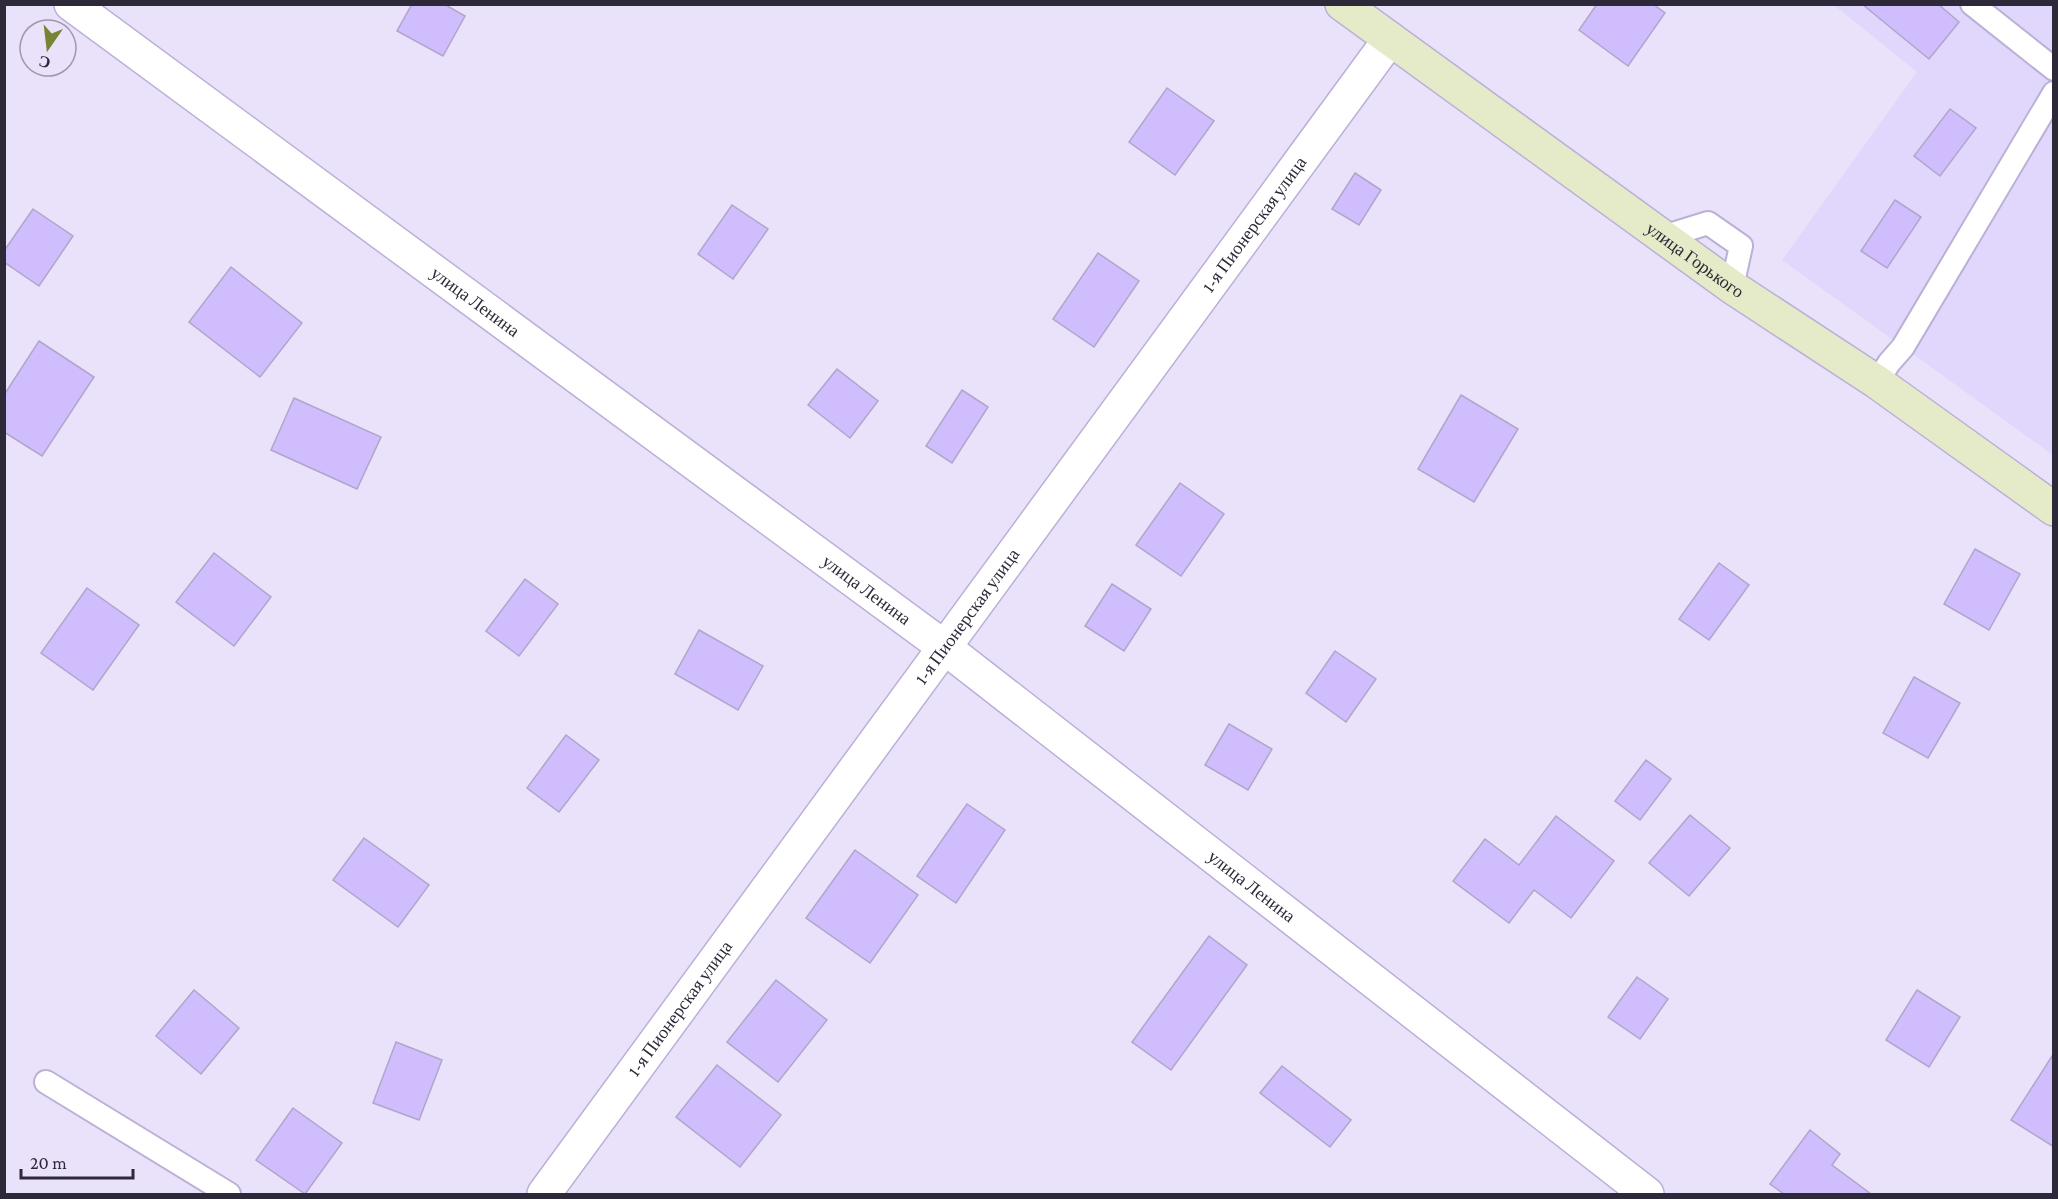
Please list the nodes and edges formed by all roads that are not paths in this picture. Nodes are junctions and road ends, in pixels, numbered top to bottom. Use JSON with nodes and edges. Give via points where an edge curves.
{"nodes":[{"id":1,"x":71,"y":4,"type":"edge"},
{"id":2,"x":1342,"y":4,"type":"edge"},
{"id":3,"x":1972,"y":4,"type":"edge"},
{"id":4,"x":1390,"y":39,"type":"junction"},
{"id":5,"x":2054,"y":69,"type":"edge"},
{"id":6,"x":2054,"y":93,"type":"edge"},
{"id":7,"x":1877,"y":382,"type":"junction"},
{"id":8,"x":2054,"y":509,"type":"edge"},
{"id":9,"x":944,"y":647,"type":"junction"},
{"id":10,"x":46,"y":1082,"type":"dead end"},
{"id":11,"x":229,"y":1194,"type":"edge"},
{"id":12,"x":544,"y":1194,"type":"edge"},
{"id":13,"x":1647,"y":1194,"type":"edge"}],
"edges":[{"from":1,"to":9,"type":"street","name":"улица Ленина"},
{"from":2,"to":4,"type":"street","name":"улица Горького"},
{"from":3,"to":5,"type":"lane"},
{"from":4,"to":7,"type":"street","name":"улица Горького","via":[[1732,287]]},
{"from":4,"to":9,"type":"street","name":"1-я Пионерская улица"},
{"from":6,"to":7,"type":"lane","via":[[1903,346]]},
{"from":7,"to":8,"type":"street","name":"улица Горького"},
{"from":9,"to":12,"type":"street","name":"1-я Пионерская улица"},
{"from":9,"to":13,"type":"street","name":"улица Ленина"},
{"from":10,"to":11,"type":"lane"}]}
